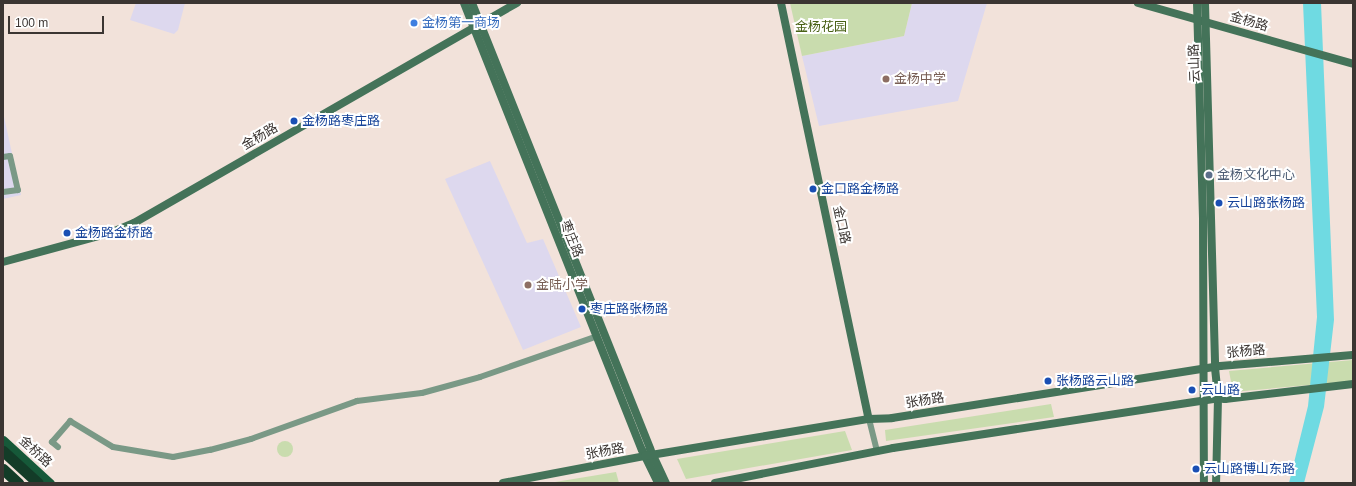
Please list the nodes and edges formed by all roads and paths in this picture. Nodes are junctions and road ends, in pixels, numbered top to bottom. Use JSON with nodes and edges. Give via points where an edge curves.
{"nodes":[{"id":1,"x":464,"y":3,"type":"edge"},
{"id":2,"x":472,"y":3,"type":"edge"},
{"id":3,"x":517,"y":3,"type":"edge"},
{"id":4,"x":781,"y":3,"type":"edge"},
{"id":5,"x":1138,"y":3,"type":"edge"},
{"id":6,"x":1197,"y":3,"type":"edge"},
{"id":7,"x":1205,"y":3,"type":"edge"},
{"id":8,"x":1202,"y":21,"type":"junction"},
{"id":9,"x":477,"y":26,"type":"junction"},
{"id":10,"x":1353,"y":64,"type":"edge"},
{"id":11,"x":3,"y":157,"type":"edge"},
{"id":12,"x":3,"y":192,"type":"edge"},
{"id":13,"x":3,"y":262,"type":"edge"},
{"id":14,"x":592,"y":338,"type":"dead end"},
{"id":15,"x":1353,"y":355,"type":"edge"},
{"id":16,"x":1215,"y":368,"type":"junction"},
{"id":17,"x":1204,"y":369,"type":"junction"},
{"id":18,"x":1353,"y":384,"type":"edge"},
{"id":19,"x":1218,"y":398,"type":"junction"},
{"id":20,"x":1204,"y":400,"type":"junction"},
{"id":21,"x":869,"y":419,"type":"junction"},
{"id":22,"x":3,"y":440,"type":"edge"},
{"id":23,"x":58,"y":447,"type":"dead end"},
{"id":24,"x":3,"y":451,"type":"edge"},
{"id":25,"x":877,"y":452,"type":"junction"},
{"id":26,"x":648,"y":456,"type":"junction"},
{"id":27,"x":3,"y":462,"type":"edge"},
{"id":28,"x":3,"y":469,"type":"edge"},
{"id":29,"x":18,"y":483,"type":"edge"},
{"id":30,"x":25,"y":483,"type":"edge"},
{"id":31,"x":38,"y":483,"type":"edge"},
{"id":32,"x":50,"y":483,"type":"edge"},
{"id":33,"x":503,"y":483,"type":"edge"},
{"id":34,"x":658,"y":483,"type":"edge"},
{"id":35,"x":666,"y":483,"type":"edge"},
{"id":36,"x":715,"y":483,"type":"edge"},
{"id":37,"x":1204,"y":483,"type":"edge"},
{"id":38,"x":1216,"y":483,"type":"edge"}],
"edges":[{"from":1,"to":9,"type":"main road","name":"枣庄路"},
{"from":2,"to":9,"type":"main road","name":"枣庄路"},
{"from":3,"to":9,"type":"main road","name":"金杨路"},
{"from":4,"to":21,"type":"main road","name":"金口路"},
{"from":5,"to":8,"type":"main road","name":"金杨路"},
{"from":6,"to":8,"type":"main road","name":"云山路"},
{"from":7,"to":8,"type":"main road","name":"云山路"},
{"from":8,"to":10,"type":"main road","name":"金杨路"},
{"from":8,"to":16,"type":"main road","name":"云山路"},
{"from":8,"to":17,"type":"main road","name":"云山路"},
{"from":9,"to":13,"type":"main road","name":"金杨路","via":[[134,223],[110,233]]},
{"from":9,"to":26,"type":"main road","name":"枣庄路"},
{"from":11,"to":12,"type":"street","via":[[10,156],[18,190]]},
{"from":14,"to":23,"type":"street","via":[[480,377],[422,393],[357,401],[251,439],[210,450],[173,457],[113,447],[70,421],[52,442]]},
{"from":15,"to":16,"type":"main road","name":"张杨路"},
{"from":16,"to":17,"type":"main road","name":"张杨路"},
{"from":16,"to":19,"type":"main road","name":"云山路"},
{"from":17,"to":20,"type":"main road","name":"云山路"},
{"from":17,"to":21,"type":"main road","name":"张杨路","via":[[892,418]]},
{"from":18,"to":19,"type":"main road"},
{"from":19,"to":20,"type":"main road"},
{"from":19,"to":38,"type":"main road","name":"云山路"},
{"from":20,"to":25,"type":"main road"},
{"from":20,"to":37,"type":"main road","name":"云山路"},
{"from":21,"to":25,"type":"street","name":"金口路"},
{"from":21,"to":26,"type":"main road","name":"张杨路"},
{"from":22,"to":32,"type":"main road","name":"金桥路"},
{"from":24,"to":31,"type":"highway"},
{"from":25,"to":36,"type":"main road"},
{"from":26,"to":33,"type":"main road","name":"张杨路"},
{"from":26,"to":34,"type":"main road","name":"枣庄路"},
{"from":26,"to":35,"type":"main road","name":"枣庄路"},
{"from":27,"to":30,"type":"main road"},
{"from":28,"to":29,"type":"highway"}]}
